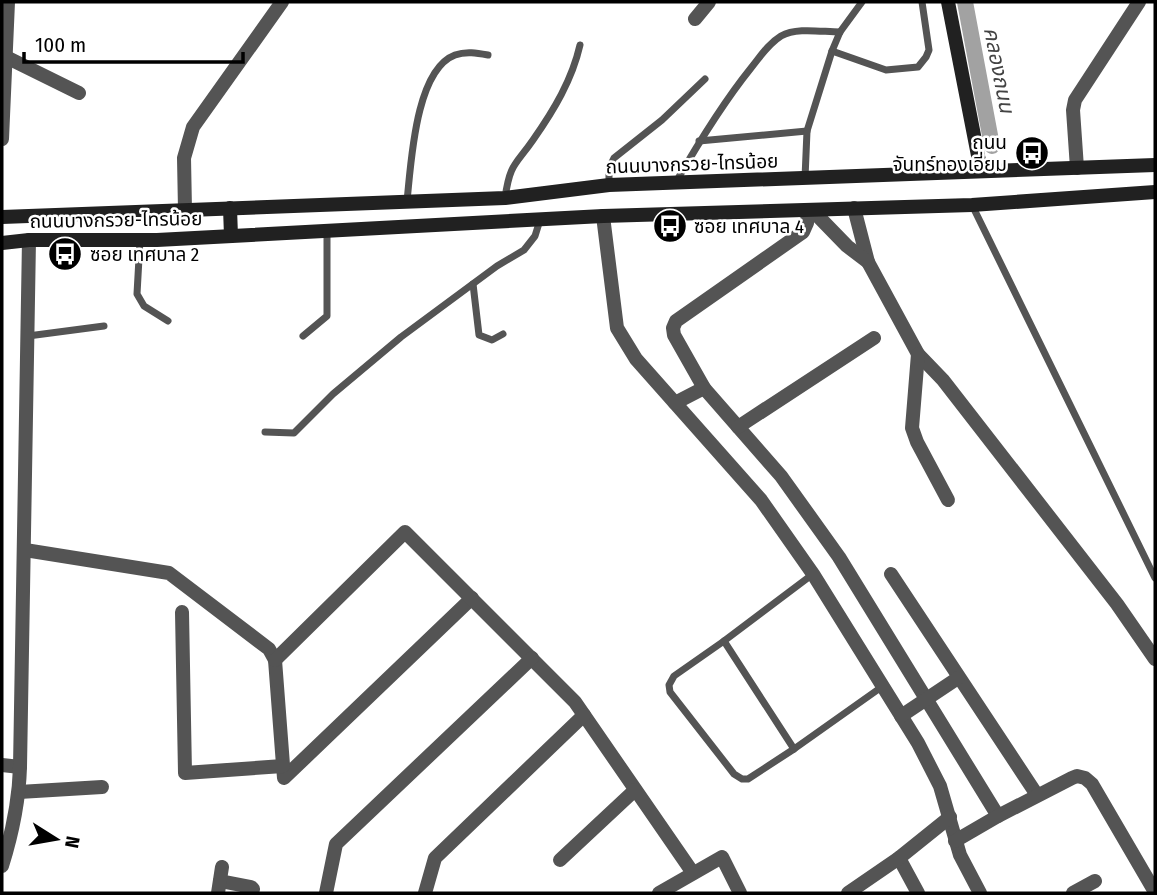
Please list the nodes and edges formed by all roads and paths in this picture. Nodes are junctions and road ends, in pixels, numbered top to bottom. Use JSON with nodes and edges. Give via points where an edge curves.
{"nodes":[{"id":1,"x":8,"y":2,"type":"edge"},
{"id":2,"x":282,"y":2,"type":"edge"},
{"id":3,"x":709,"y":2,"type":"edge"},
{"id":4,"x":862,"y":2,"type":"edge"},
{"id":5,"x":922,"y":2,"type":"edge"},
{"id":6,"x":948,"y":2,"type":"edge"},
{"id":7,"x":1139,"y":2,"type":"edge"},
{"id":8,"x":695,"y":19,"type":"dead end"},
{"id":9,"x":840,"y":32,"type":"junction"},
{"id":10,"x":580,"y":46,"type":"dead end"},
{"id":11,"x":832,"y":51,"type":"junction"},
{"id":12,"x":488,"y":55,"type":"dead end"},
{"id":13,"x":3,"y":64,"type":"edge"},
{"id":14,"x":705,"y":79,"type":"dead end"},
{"id":15,"x":79,"y":93,"type":"dead end"},
{"id":16,"x":807,"y":131,"type":"junction"},
{"id":17,"x":2,"y":139,"type":"edge"},
{"id":18,"x":699,"y":141,"type":"junction"},
{"id":19,"x":1155,"y":164,"type":"edge"},
{"id":20,"x":1077,"y":168,"type":"junction"},
{"id":21,"x":981,"y":171,"type":"junction"},
{"id":22,"x":805,"y":179,"type":"junction"},
{"id":23,"x":677,"y":182,"type":"junction"},
{"id":24,"x":609,"y":185,"type":"junction"},
{"id":25,"x":1155,"y":192,"type":"edge"},
{"id":26,"x":505,"y":198,"type":"junction"},
{"id":27,"x":407,"y":201,"type":"junction"},
{"id":28,"x":972,"y":205,"type":"junction"},
{"id":29,"x":230,"y":208,"type":"junction"},
{"id":30,"x":854,"y":208,"type":"junction"},
{"id":31,"x":184,"y":210,"type":"junction"},
{"id":32,"x":810,"y":210,"type":"junction"},
{"id":33,"x":603,"y":216,"type":"junction"},
{"id":34,"x":2,"y":217,"type":"edge"},
{"id":35,"x":540,"y":219,"type":"junction"},
{"id":36,"x":327,"y":231,"type":"junction"},
{"id":37,"x":231,"y":236,"type":"junction"},
{"id":38,"x":29,"y":240,"type":"junction"},
{"id":39,"x":140,"y":240,"type":"junction"},
{"id":40,"x":2,"y":243,"type":"edge"},
{"id":41,"x":868,"y":262,"type":"junction"},
{"id":42,"x":473,"y":284,"type":"junction"},
{"id":43,"x":168,"y":321,"type":"dead end"},
{"id":44,"x":104,"y":326,"type":"dead end"},
{"id":45,"x":503,"y":334,"type":"dead end"},
{"id":46,"x":28,"y":336,"type":"junction"},
{"id":47,"x":303,"y":336,"type":"dead end"},
{"id":48,"x":874,"y":338,"type":"dead end"},
{"id":49,"x":918,"y":354,"type":"junction"},
{"id":50,"x":704,"y":388,"type":"junction"},
{"id":51,"x":676,"y":403,"type":"junction"},
{"id":52,"x":738,"y":427,"type":"junction"},
{"id":53,"x":265,"y":432,"type":"dead end"},
{"id":54,"x":948,"y":500,"type":"dead end"},
{"id":55,"x":25,"y":550,"type":"junction"},
{"id":56,"x":813,"y":574,"type":"junction"},
{"id":57,"x":891,"y":574,"type":"dead end"},
{"id":58,"x":1155,"y":578,"type":"edge"},
{"id":59,"x":472,"y":598,"type":"junction"},
{"id":60,"x":182,"y":612,"type":"dead end"},
{"id":61,"x":724,"y":641,"type":"junction"},
{"id":62,"x":532,"y":658,"type":"junction"},
{"id":63,"x":1155,"y":659,"type":"edge"},
{"id":64,"x":275,"y":660,"type":"junction"},
{"id":65,"x":958,"y":678,"type":"junction"},
{"id":66,"x":883,"y":686,"type":"junction"},
{"id":67,"x":926,"y":700,"type":"junction"},
{"id":68,"x":584,"y":715,"type":"junction"},
{"id":69,"x":901,"y":716,"type":"junction"},
{"id":70,"x":794,"y":749,"type":"junction"},
{"id":71,"x":2,"y":765,"type":"edge"},
{"id":72,"x":283,"y":766,"type":"junction"},
{"id":73,"x":20,"y":767,"type":"junction"},
{"id":74,"x":102,"y":787,"type":"dead end"},
{"id":75,"x":635,"y":790,"type":"junction"},
{"id":76,"x":19,"y":792,"type":"junction"},
{"id":77,"x":1037,"y":795,"type":"junction"},
{"id":78,"x":998,"y":816,"type":"junction"},
{"id":79,"x":950,"y":817,"type":"junction"},
{"id":80,"x":955,"y":841,"type":"junction"},
{"id":81,"x":899,"y":858,"type":"junction"},
{"id":82,"x":560,"y":860,"type":"dead end"},
{"id":83,"x":2,"y":866,"type":"edge"},
{"id":84,"x":693,"y":873,"type":"junction"},
{"id":85,"x":220,"y":881,"type":"edge"},
{"id":86,"x":1096,"y":881,"type":"dead end"},
{"id":87,"x":1155,"y":892,"type":"edge"},
{"id":88,"x":252,"y":893,"type":"edge"},
{"id":89,"x":326,"y":893,"type":"edge"},
{"id":90,"x":425,"y":893,"type":"edge"},
{"id":91,"x":659,"y":893,"type":"edge"},
{"id":92,"x":740,"y":893,"type":"edge"},
{"id":93,"x":848,"y":893,"type":"edge"},
{"id":94,"x":918,"y":893,"type":"edge"},
{"id":95,"x":980,"y":893,"type":"edge"},
{"id":96,"x":1073,"y":893,"type":"edge"}],
"edges":[{"from":1,"to":13,"type":"street"},
{"from":2,"to":31,"type":"street","via":[[193,127],[184,158]]},
{"from":3,"to":8,"type":"street"},
{"from":4,"to":9,"type":"lane"},
{"from":5,"to":11,"type":"lane","via":[[929,50],[918,67],[886,70]]},
{"from":6,"to":21,"type":"main road"},
{"from":7,"to":20,"type":"street","via":[[1075,100]]},
{"from":9,"to":11,"type":"lane"},
{"from":9,"to":18,"type":"lane","via":[[797,31],[769,46]]},
{"from":10,"to":26,"type":"lane","via":[[564,90],[512,167]]},
{"from":11,"to":16,"type":"lane"},
{"from":12,"to":27,"type":"lane","via":[[465,52],[440,64],[418,112]]},
{"from":13,"to":15,"type":"street"},
{"from":13,"to":17,"type":"street"},
{"from":14,"to":24,"type":"lane","via":[[614,158]]},
{"from":16,"to":18,"type":"lane"},
{"from":16,"to":22,"type":"lane"},
{"from":18,"to":23,"type":"lane"},
{"from":19,"to":20,"type":"main road","name":"ถนนบางกรวย-ไทรน้อย"},
{"from":20,"to":21,"type":"main road","name":"ถนนบางกรวย-ไทรน้อย"},
{"from":21,"to":22,"type":"main road","name":"ถนนบางกรวย-ไทรน้อย"},
{"from":22,"to":23,"type":"main road","name":"ถนนบางกรวย-ไทรน้อย"},
{"from":23,"to":24,"type":"main road","name":"ถนนบางกรวย-ไทรน้อย"},
{"from":24,"to":26,"type":"main road","name":"ถนนบางกรวย-ไทรน้อย"},
{"from":25,"to":28,"type":"main road","name":"ถนนบางกรวย-ไทรน้อย"},
{"from":26,"to":27,"type":"main road","name":"ถนนบางกรวย-ไทรน้อย"},
{"from":27,"to":29,"type":"main road","name":"ถนนบางกรวย-ไทรน้อย"},
{"from":28,"to":30,"type":"main road","name":"ถนนบางกรวย-ไทรน้อย"},
{"from":28,"to":58,"type":"lane"},
{"from":29,"to":31,"type":"main road","name":"ถนนบางกรวย-ไทรน้อย"},
{"from":29,"to":37,"type":"main road","name":"ถนนบางกรวย-ไทรน้อย"},
{"from":30,"to":32,"type":"main road","name":"ถนนบางกรวย-ไทรน้อย"},
{"from":30,"to":41,"type":"street"},
{"from":31,"to":34,"type":"main road","name":"ถนนบางกรวย-ไทรน้อย"},
{"from":32,"to":33,"type":"main road","name":"ถนนบางกรวย-ไทรน้อย"},
{"from":32,"to":41,"type":"street"},
{"from":32,"to":50,"type":"street","via":[[803,232],[676,321],[674,335]]},
{"from":33,"to":35,"type":"main road","name":"ถนนบางกรวย-ไทรน้อย"},
{"from":33,"to":51,"type":"street","via":[[617,328],[636,359]]},
{"from":35,"to":36,"type":"main road","name":"ถนนบางกรวย-ไทรน้อย"},
{"from":35,"to":42,"type":"lane","via":[[524,250]]},
{"from":36,"to":37,"type":"main road","name":"ถนนบางกรวย-ไทรน้อย"},
{"from":36,"to":47,"type":"lane","via":[[327,316]]},
{"from":37,"to":39,"type":"main road","name":"ถนนบางกรวย-ไทรน้อย"},
{"from":38,"to":39,"type":"main road","name":"ถนนบางกรวย-ไทรน้อย"},
{"from":38,"to":40,"type":"main road","name":"ถนนบางกรวย-ไทรน้อย"},
{"from":38,"to":46,"type":"street"},
{"from":39,"to":43,"type":"lane","via":[[137,293],[144,306]]},
{"from":41,"to":49,"type":"street"},
{"from":42,"to":45,"type":"lane","via":[[479,335],[492,340]]},
{"from":42,"to":53,"type":"lane","via":[[401,337],[294,433]]},
{"from":44,"to":46,"type":"lane"},
{"from":46,"to":55,"type":"street"},
{"from":48,"to":52,"type":"street"},
{"from":49,"to":54,"type":"street","via":[[912,428]]},
{"from":49,"to":63,"type":"street","via":[[960,401]]},
{"from":50,"to":51,"type":"street"},
{"from":50,"to":52,"type":"street"},
{"from":51,"to":56,"type":"street","via":[[761,500]]},
{"from":52,"to":67,"type":"street","via":[[780,475],[839,557]]},
{"from":55,"to":64,"type":"street","via":[[169,573],[269,649]]},
{"from":55,"to":73,"type":"street"},
{"from":56,"to":61,"type":"lane"},
{"from":56,"to":66,"type":"street"},
{"from":57,"to":65,"type":"street"},
{"from":59,"to":62,"type":"street"},
{"from":59,"to":64,"type":"street","via":[[405,532]]},
{"from":59,"to":72,"type":"street","via":[[285,778]]},
{"from":60,"to":72,"type":"street","via":[[185,773]]},
{"from":61,"to":70,"type":"lane"},
{"from":61,"to":70,"type":"lane","via":[[674,676],[670,692],[738,778],[748,779]]},
{"from":62,"to":68,"type":"street"},
{"from":62,"to":89,"type":"street","via":[[336,844]]},
{"from":64,"to":72,"type":"street"},
{"from":65,"to":67,"type":"street"},
{"from":65,"to":77,"type":"street"},
{"from":66,"to":69,"type":"street"},
{"from":66,"to":70,"type":"lane"},
{"from":67,"to":69,"type":"street"},
{"from":67,"to":78,"type":"street"},
{"from":68,"to":75,"type":"street"},
{"from":68,"to":90,"type":"street","via":[[435,858]]},
{"from":69,"to":79,"type":"street","via":[[940,786]]},
{"from":71,"to":73,"type":"street"},
{"from":73,"to":76,"type":"street"},
{"from":74,"to":76,"type":"street"},
{"from":75,"to":82,"type":"street"},
{"from":75,"to":84,"type":"street"},
{"from":76,"to":83,"type":"street"},
{"from":77,"to":78,"type":"street"},
{"from":77,"to":87,"type":"street","via":[[1077,776],[1085,778]]},
{"from":78,"to":80,"type":"street"},
{"from":79,"to":80,"type":"street"},
{"from":79,"to":81,"type":"street"},
{"from":80,"to":95,"type":"street"},
{"from":81,"to":93,"type":"street"},
{"from":81,"to":94,"type":"street"},
{"from":84,"to":91,"type":"street"},
{"from":84,"to":92,"type":"street","via":[[722,857]]},
{"from":85,"to":88,"type":"street","via":[[251,887]]},
{"from":86,"to":96,"type":"street"}]}
